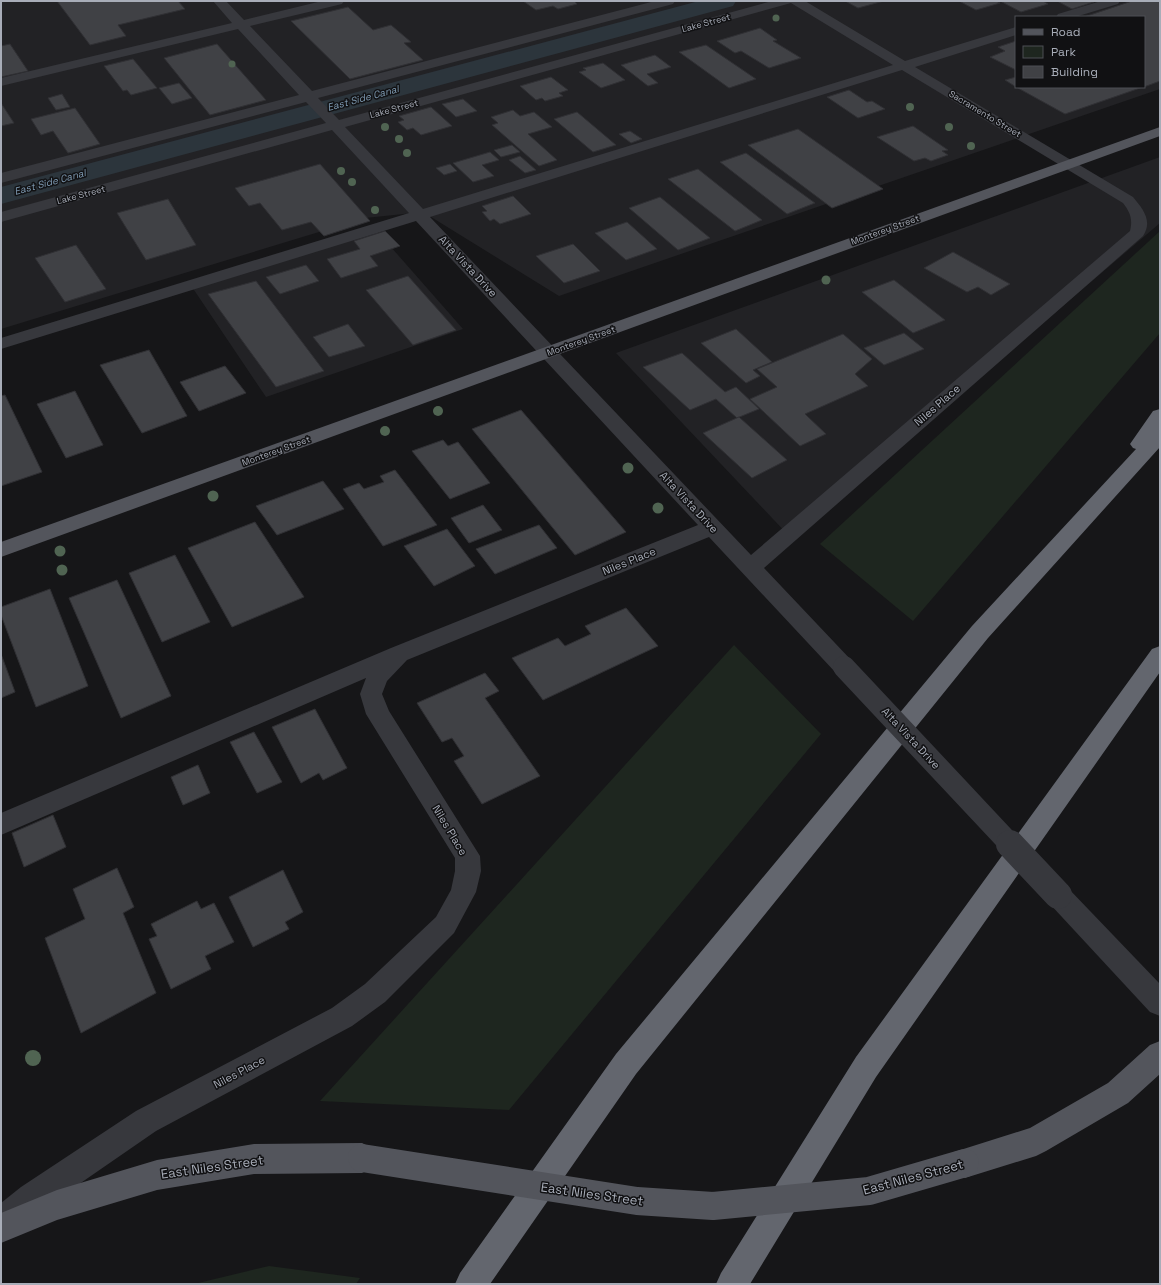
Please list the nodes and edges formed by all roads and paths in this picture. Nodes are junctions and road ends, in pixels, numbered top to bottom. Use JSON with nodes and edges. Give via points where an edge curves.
{"nodes":[{"id":1,"x":219,"y":1,"type":"edge"},
{"id":2,"x":338,"y":1,"type":"edge"},
{"id":3,"x":669,"y":1,"type":"edge"},
{"id":4,"x":786,"y":1,"type":"edge"},
{"id":5,"x":796,"y":1,"type":"edge"},
{"id":6,"x":1114,"y":1,"type":"edge"},
{"id":7,"x":1065,"y":16,"type":"edge"},
{"id":8,"x":241,"y":24,"type":"junction"},
{"id":9,"x":1015,"y":31,"type":"edge"},
{"id":10,"x":904,"y":66,"type":"junction"},
{"id":11,"x":1,"y":82,"type":"edge"},
{"id":12,"x":309,"y":96,"type":"junction"},
{"id":13,"x":336,"y":125,"type":"junction"},
{"id":14,"x":1160,"y":131,"type":"edge"},
{"id":15,"x":1069,"y":164,"type":"junction"},
{"id":16,"x":1,"y":178,"type":"edge"},
{"id":17,"x":420,"y":215,"type":"junction"},
{"id":18,"x":1,"y":217,"type":"edge"},
{"id":19,"x":1124,"y":243,"type":"joint"},
{"id":20,"x":1,"y":344,"type":"edge"},
{"id":21,"x":549,"y":352,"type":"junction"},
{"id":22,"x":1160,"y":415,"type":"edge"},
{"id":23,"x":1160,"y":435,"type":"edge"},
{"id":24,"x":1110,"y":488,"type":"junction"},
{"id":25,"x":713,"y":527,"type":"junction"},
{"id":26,"x":1,"y":550,"type":"edge"},
{"id":27,"x":751,"y":567,"type":"junction"},
{"id":28,"x":399,"y":654,"type":"junction"},
{"id":29,"x":1160,"y":655,"type":"edge"},
{"id":30,"x":1,"y":824,"type":"edge"},
{"id":31,"x":1160,"y":1003,"type":"edge"},
{"id":32,"x":1160,"y":1055,"type":"edge"},
{"id":33,"x":1,"y":1222,"type":"edge"},
{"id":34,"x":1,"y":1228,"type":"edge"},
{"id":35,"x":471,"y":1284,"type":"edge"},
{"id":36,"x":732,"y":1284,"type":"edge"}],
"edges":[{"from":1,"to":8,"type":"street","name":"Alta Vista Drive"},
{"from":2,"to":8,"type":"street"},
{"from":3,"to":12,"type":"street"},
{"from":4,"to":13,"type":"street","name":"Lake Street"},
{"from":5,"to":10,"type":"street","name":"Sacramento Street"},
{"from":6,"to":7,"type":"street"},
{"from":8,"to":11,"type":"street"},
{"from":8,"to":12,"type":"street","name":"Alta Vista Drive"},
{"from":9,"to":10,"type":"street"},
{"from":10,"to":15,"type":"street","name":"Sacramento Street"},
{"from":10,"to":17,"type":"street"},
{"from":12,"to":13,"type":"street","name":"Alta Vista Drive"},
{"from":12,"to":16,"type":"street"},
{"from":13,"to":17,"type":"street","name":"Alta Vista Drive"},
{"from":13,"to":18,"type":"street","name":"Lake Street"},
{"from":14,"to":15,"type":"main road","name":"Monterey Street"},
{"from":15,"to":19,"type":"street","name":"Sacramento Street","via":[[1128,200],[1138,211],[1141,222],[1137,232]]},
{"from":15,"to":21,"type":"main road","name":"Monterey Street"},
{"from":17,"to":20,"type":"street"},
{"from":17,"to":21,"type":"street","name":"Alta Vista Drive"},
{"from":19,"to":27,"type":"street","name":"Niles Place"},
{"from":21,"to":25,"type":"street","name":"Alta Vista Drive"},
{"from":21,"to":26,"type":"main road","name":"Monterey Street"},
{"from":22,"to":24,"type":"highway"},
{"from":23,"to":24,"type":"highway"},
{"from":24,"to":35,"type":"highway","via":[[980,632],[626,1064]]},
{"from":25,"to":27,"type":"street","name":"Alta Vista Drive"},
{"from":25,"to":28,"type":"street","name":"Niles Place"},
{"from":27,"to":31,"type":"street","name":"Alta Vista Drive","bridge":true},
{"from":28,"to":30,"type":"street"},
{"from":28,"to":33,"type":"street","name":"Niles Place","via":[[378,676],[371,694],[378,714],[467,856],[468,871],[463,892],[445,924],[375,993],[342,1017],[146,1121]]},
{"from":29,"to":36,"type":"highway","via":[[866,1067]]},
{"from":32,"to":34,"type":"main road","name":"East Niles Street","bridge":true,"via":[[1118,1093],[1036,1141],[869,1191],[713,1206],[638,1201],[362,1158],[254,1160],[157,1175],[57,1205]]}]}
